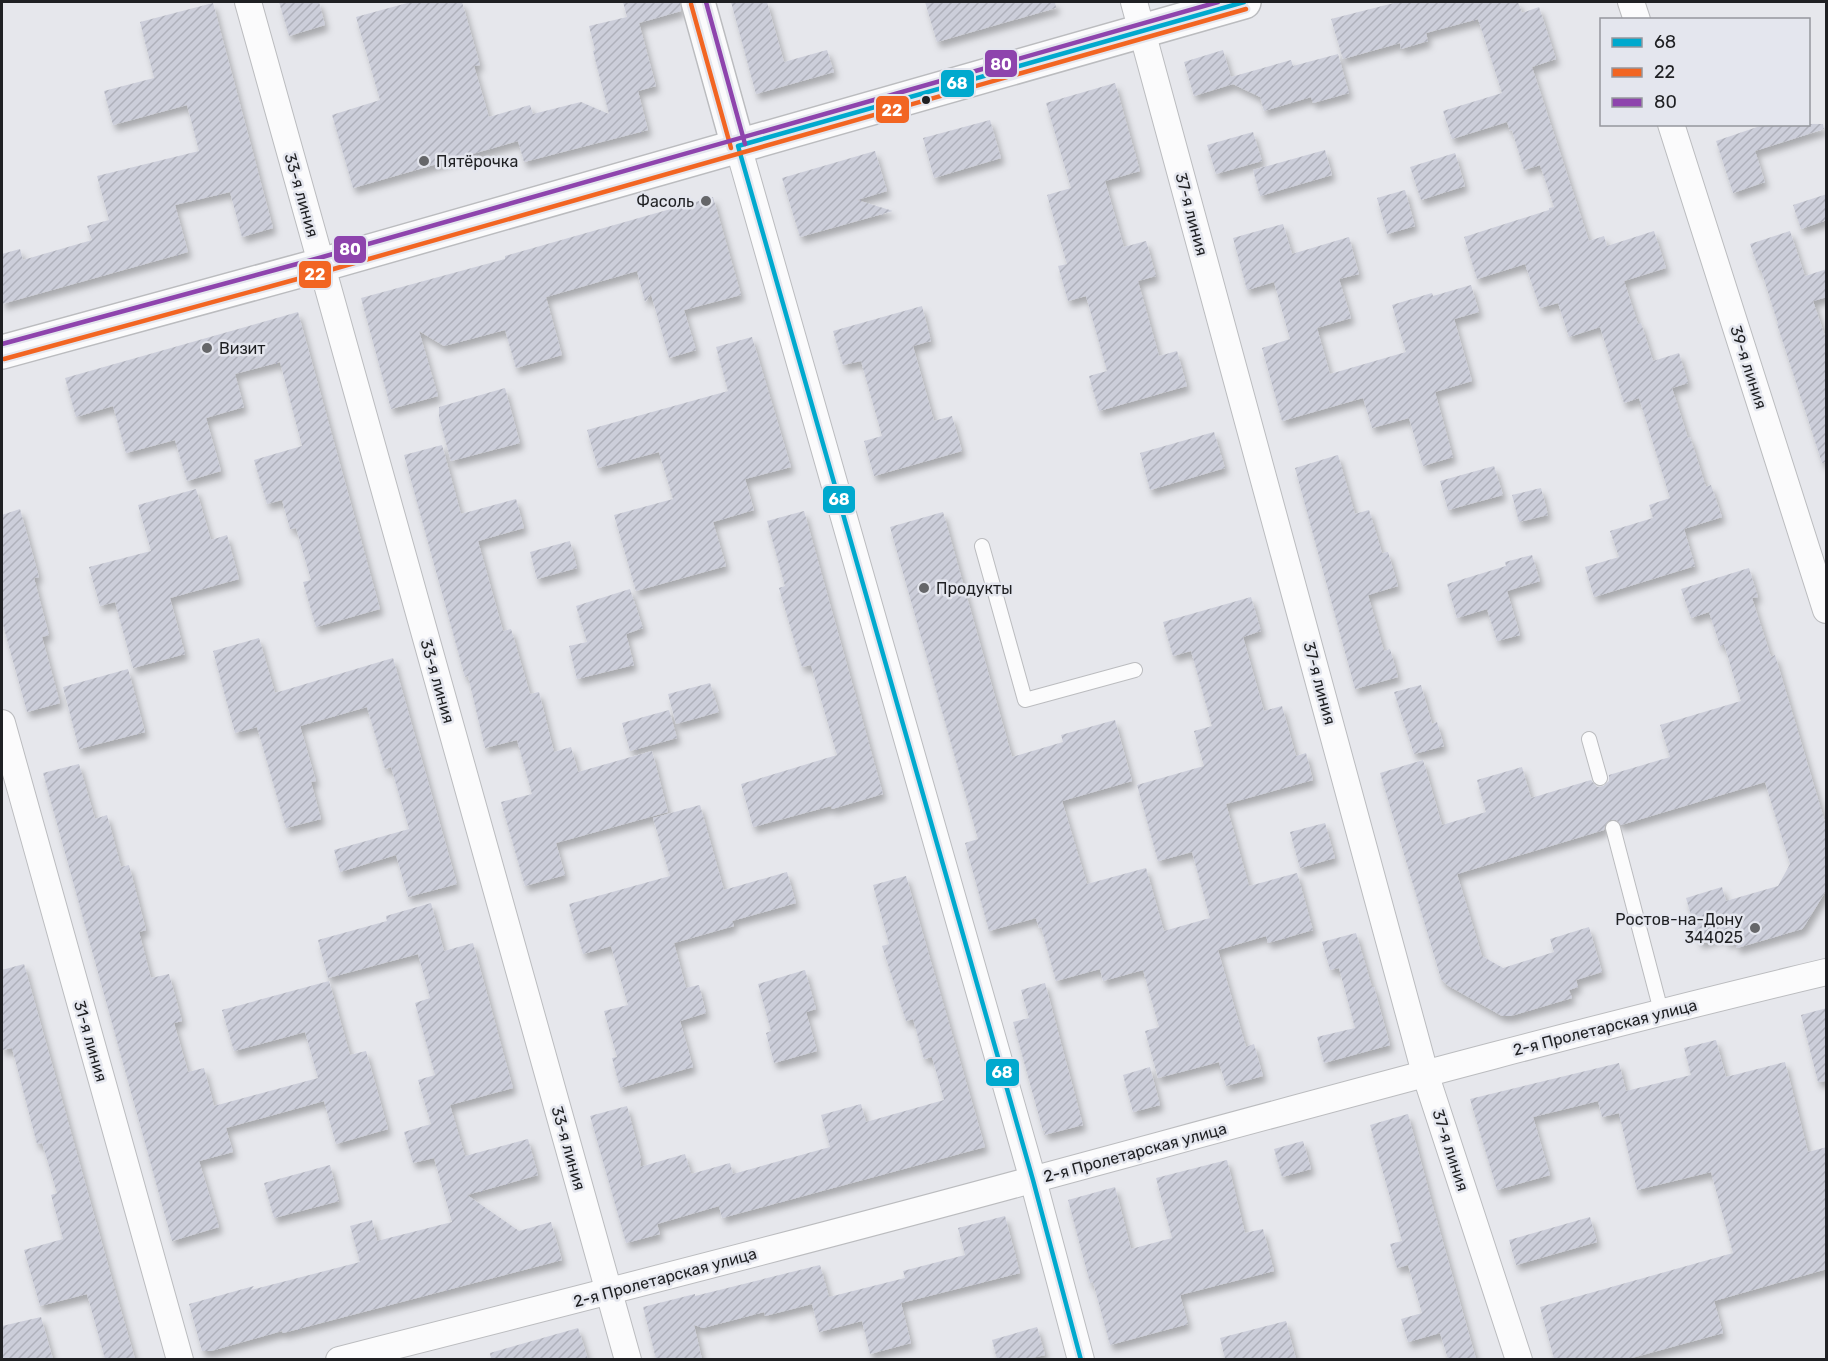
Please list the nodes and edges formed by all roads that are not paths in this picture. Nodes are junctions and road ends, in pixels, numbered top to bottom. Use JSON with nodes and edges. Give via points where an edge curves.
{"nodes":[{"id":1,"x":248,"y":2,"type":"edge"},
{"id":2,"x":698,"y":2,"type":"edge"},
{"id":3,"x":1244,"y":2,"type":"edge"},
{"id":4,"x":1631,"y":2,"type":"edge"},
{"id":5,"x":1138,"y":16,"type":"edge"},
{"id":6,"x":1636,"y":18,"type":"edge"},
{"id":7,"x":1672,"y":126,"type":"edge"},
{"id":8,"x":738,"y":147,"type":"junction"},
{"id":9,"x":321,"y":265,"type":"junction"},
{"id":10,"x":2,"y":352,"type":"edge"},
{"id":11,"x":982,"y":546,"type":"dead end"},
{"id":12,"x":1827,"y":610,"type":"edge"},
{"id":13,"x":1135,"y":670,"type":"dead end"},
{"id":14,"x":2,"y":723,"type":"edge"},
{"id":15,"x":1589,"y":739,"type":"dead end"},
{"id":16,"x":1600,"y":778,"type":"dead end"},
{"id":17,"x":1613,"y":828,"type":"dead end"},
{"id":18,"x":1827,"y":972,"type":"edge"},
{"id":19,"x":1661,"y":1011,"type":"junction"},
{"id":20,"x":1425,"y":1072,"type":"junction"},
{"id":21,"x":1033,"y":1180,"type":"junction"},
{"id":22,"x":610,"y":1292,"type":"junction"},
{"id":23,"x":180,"y":1359,"type":"edge"},
{"id":24,"x":339,"y":1359,"type":"edge"},
{"id":25,"x":628,"y":1359,"type":"edge"},
{"id":26,"x":1081,"y":1359,"type":"edge"},
{"id":27,"x":1519,"y":1359,"type":"edge"}],
"edges":[{"from":1,"to":9,"type":"street","name":"33-я линия"},
{"from":2,"to":8,"type":"main road"},
{"from":3,"to":5,"type":"main road"},
{"from":4,"to":6,"type":"street"},
{"from":5,"to":8,"type":"main road"},
{"from":5,"to":20,"type":"street","name":"37-я линия"},
{"from":7,"to":12,"type":"street","name":"39-я линия"},
{"from":8,"to":9,"type":"main road"},
{"from":8,"to":21,"type":"street"},
{"from":9,"to":10,"type":"main road"},
{"from":9,"to":22,"type":"street","name":"33-я линия"},
{"from":11,"to":13,"type":"lane","via":[[1025,700]]},
{"from":14,"to":23,"type":"street","name":"31-я линия"},
{"from":15,"to":16,"type":"lane"},
{"from":17,"to":19,"type":"lane"},
{"from":18,"to":19,"type":"street","name":"2-я Пролетарская улица"},
{"from":19,"to":20,"type":"street","name":"2-я Пролетарская улица"},
{"from":20,"to":21,"type":"street","name":"2-я Пролетарская улица"},
{"from":20,"to":27,"type":"street","name":"37-я линия"},
{"from":21,"to":22,"type":"street","name":"2-я Пролетарская улица"},
{"from":21,"to":26,"type":"street"},
{"from":22,"to":24,"type":"street","name":"2-я Пролетарская улица"},
{"from":22,"to":25,"type":"street","name":"33-я линия"}]}
